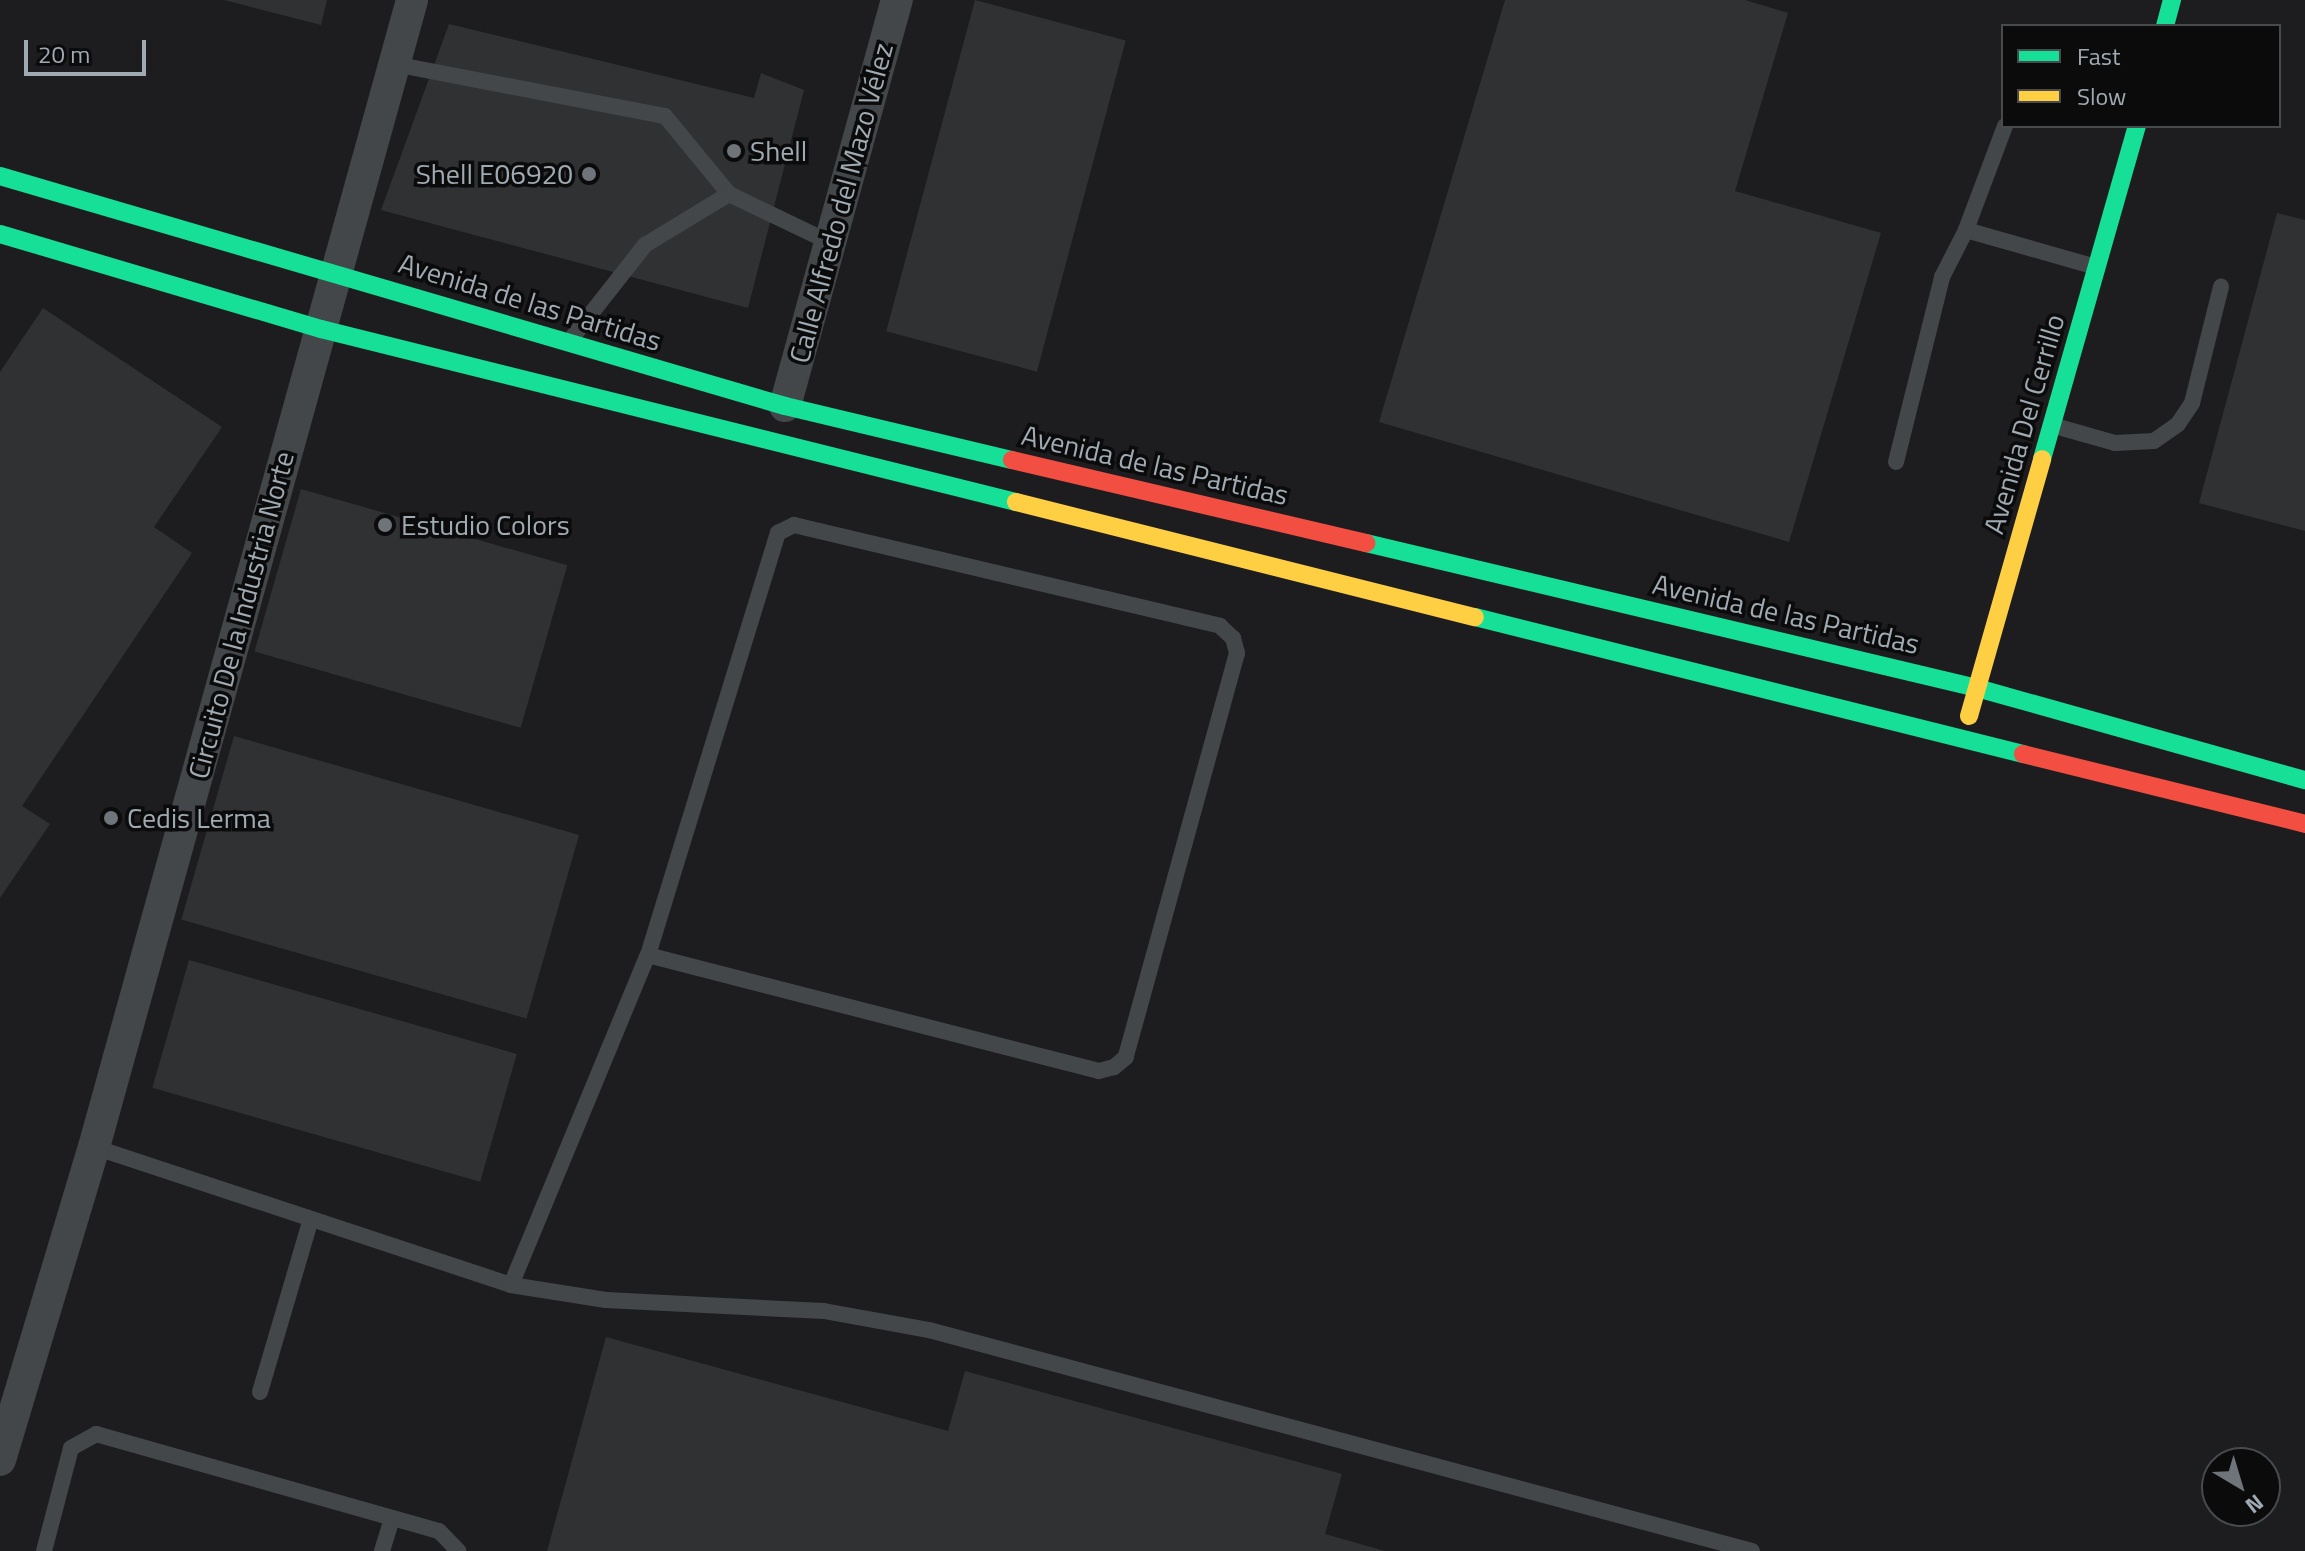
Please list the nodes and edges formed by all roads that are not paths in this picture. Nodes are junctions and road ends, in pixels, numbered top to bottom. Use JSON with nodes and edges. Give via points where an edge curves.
{"nodes":[{"id":1,"x":412,"y":0,"type":"edge"},
{"id":2,"x":897,"y":0,"type":"edge"},
{"id":3,"x":2172,"y":0,"type":"edge"},
{"id":4,"x":2166,"y":24,"type":"edge"},
{"id":5,"x":394,"y":64,"type":"junction"},
{"id":6,"x":2004,"y":128,"type":"edge"},
{"id":7,"x":2136,"y":128,"type":"edge"},
{"id":8,"x":0,"y":176,"type":"edge"},
{"id":9,"x":729,"y":194,"type":"junction"},
{"id":10,"x":1966,"y":230,"type":"junction"},
{"id":11,"x":0,"y":234,"type":"edge"},
{"id":12,"x":827,"y":241,"type":"junction"},
{"id":13,"x":2098,"y":267,"type":"junction"},
{"id":14,"x":336,"y":272,"type":"junction"},
{"id":15,"x":2221,"y":287,"type":"dead end"},
{"id":16,"x":321,"y":329,"type":"junction"},
{"id":17,"x":566,"y":345,"type":"junction"},
{"id":18,"x":785,"y":406,"type":"junction"},
{"id":19,"x":2053,"y":426,"type":"junction"},
{"id":20,"x":1896,"y":462,"type":"dead end"},
{"id":21,"x":1977,"y":688,"type":"junction"},
{"id":22,"x":1963,"y":737,"type":"junction"},
{"id":23,"x":2305,"y":780,"type":"edge"},
{"id":24,"x":2305,"y":824,"type":"edge"},
{"id":25,"x":648,"y":955,"type":"junction"},
{"id":26,"x":94,"y":1147,"type":"junction"},
{"id":27,"x":311,"y":1219,"type":"junction"},
{"id":28,"x":511,"y":1285,"type":"junction"},
{"id":29,"x":260,"y":1392,"type":"dead end"},
{"id":30,"x":0,"y":1460,"type":"edge"},
{"id":31,"x":392,"y":1518,"type":"junction"},
{"id":32,"x":44,"y":1551,"type":"edge"},
{"id":33,"x":382,"y":1551,"type":"edge"},
{"id":34,"x":458,"y":1551,"type":"edge"},
{"id":35,"x":1752,"y":1551,"type":"edge"}],
"edges":[{"from":1,"to":5,"type":"street","name":"Circuito De la Industria Norte"},
{"from":2,"to":12,"type":"street","name":"Calle Alfredo del Mazo Vélez"},
{"from":3,"to":4,"type":"main road"},
{"from":5,"to":9,"type":"lane","via":[[665,116]]},
{"from":5,"to":14,"type":"street","name":"Circuito De la Industria Norte"},
{"from":6,"to":10,"type":"lane"},
{"from":7,"to":13,"type":"main road","name":"Avenida Del Cerrillo"},
{"from":8,"to":14,"type":"main road","name":"Avenida de las Partidas"},
{"from":9,"to":12,"type":"lane"},
{"from":9,"to":17,"type":"lane","via":[[645,245]]},
{"from":10,"to":13,"type":"lane"},
{"from":10,"to":20,"type":"lane","via":[[1942,277]]},
{"from":11,"to":16,"type":"main road"},
{"from":12,"to":18,"type":"street","name":"Calle Alfredo del Mazo Vélez"},
{"from":13,"to":19,"type":"main road","name":"Avenida Del Cerrillo"},
{"from":14,"to":16,"type":"street","name":"Circuito De la Industria Norte"},
{"from":14,"to":17,"type":"main road","name":"Avenida de las Partidas"},
{"from":15,"to":19,"type":"lane","via":[[2192,403],[2178,424],[2154,441],[2115,443]]},
{"from":16,"to":22,"type":"main road"},
{"from":16,"to":26,"type":"street","name":"Circuito De la Industria Norte"},
{"from":17,"to":18,"type":"main road","name":"Avenida de las Partidas"},
{"from":18,"to":21,"type":"main road","name":"Avenida de las Partidas"},
{"from":19,"to":21,"type":"main road","name":"Avenida Del Cerrillo"},
{"from":21,"to":22,"type":"main road","name":"Avenida Del Cerrillo"},
{"from":21,"to":23,"type":"main road","name":"Avenida de las Partidas"},
{"from":22,"to":24,"type":"main road"},
{"from":25,"to":25,"type":"lane","via":[[778,533],[794,525],[1220,626],[1233,638],[1237,653],[1126,1057],[1114,1067],[1099,1071]]},
{"from":25,"to":28,"type":"lane"},
{"from":26,"to":27,"type":"lane"},
{"from":26,"to":30,"type":"street","name":"Circuito De la Industria Norte"},
{"from":27,"to":28,"type":"lane"},
{"from":27,"to":29,"type":"lane"},
{"from":28,"to":35,"type":"lane","via":[[606,1300],[824,1311],[929,1330]]},
{"from":31,"to":32,"type":"lane","via":[[96,1434],[71,1448]]},
{"from":31,"to":33,"type":"lane"},
{"from":31,"to":34,"type":"lane","via":[[439,1531]]}]}
